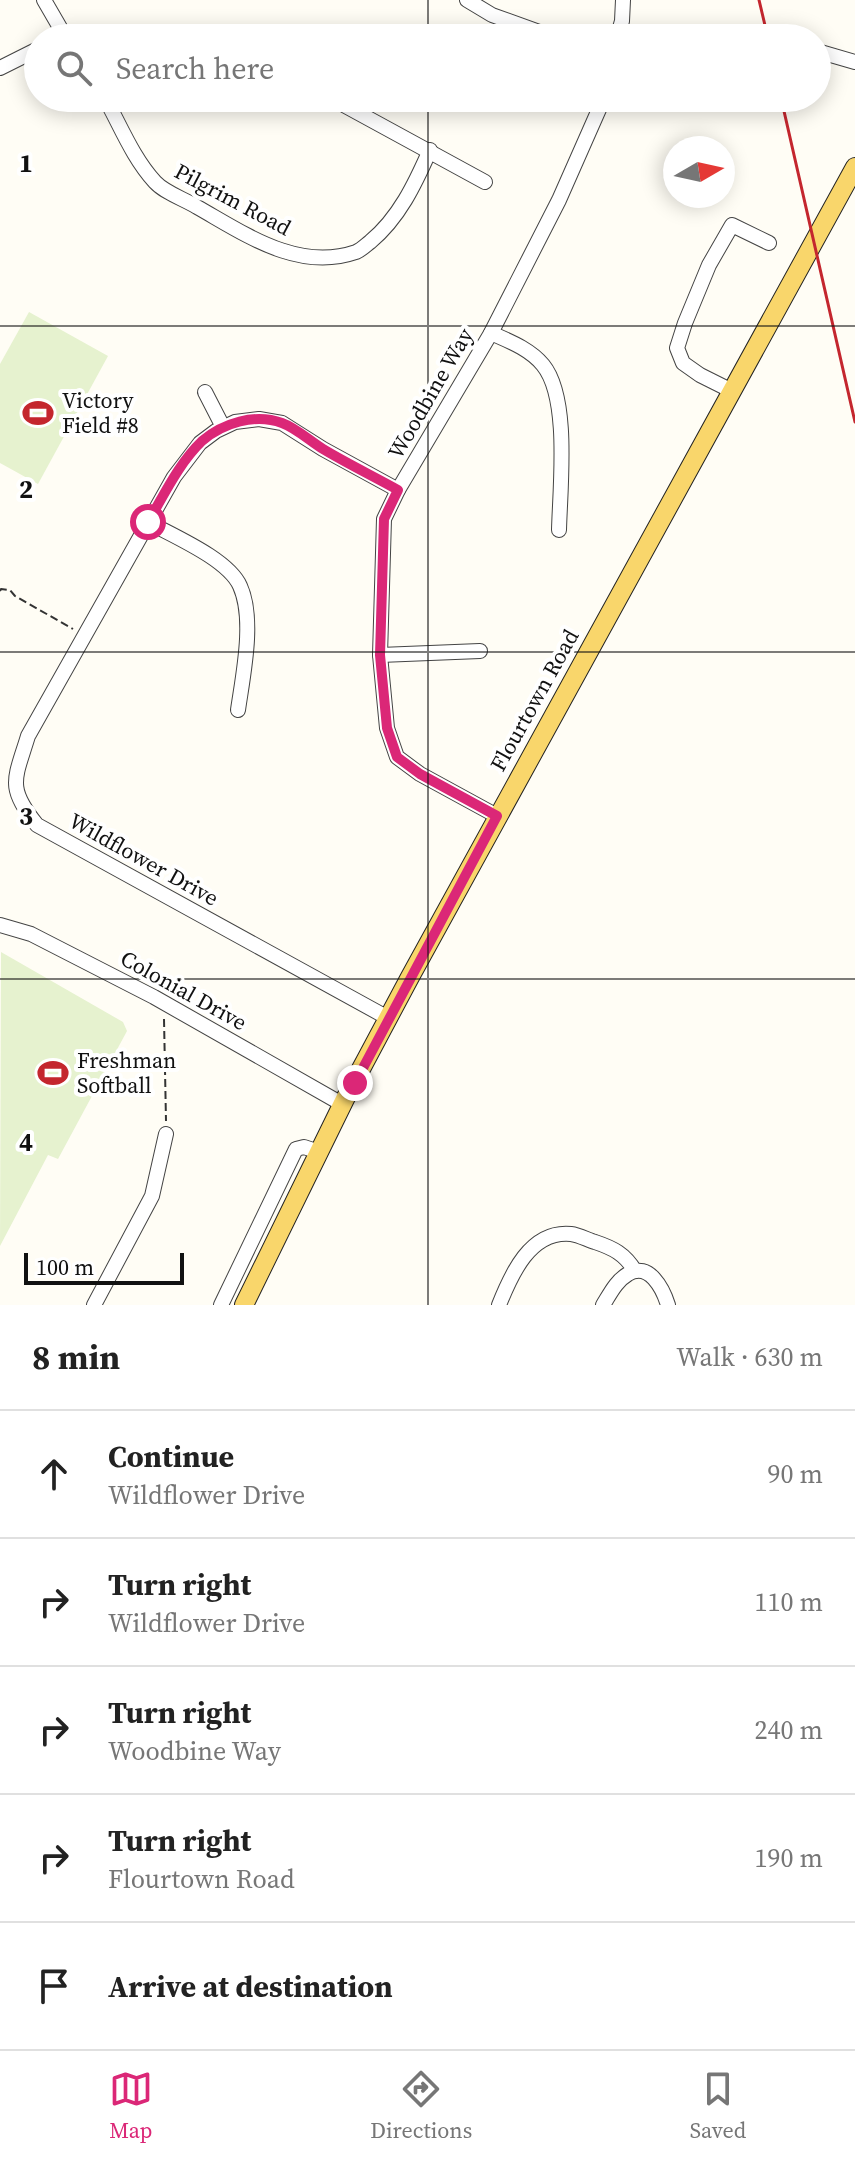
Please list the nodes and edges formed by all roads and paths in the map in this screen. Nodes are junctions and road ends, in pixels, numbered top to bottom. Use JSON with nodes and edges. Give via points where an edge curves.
{"nodes":[{"id":1,"x":44,"y":0,"type":"edge"},
{"id":2,"x":467,"y":0,"type":"edge"},
{"id":3,"x":623,"y":0,"type":"edge"},
{"id":4,"x":58,"y":24,"type":"edge"},
{"id":5,"x":517,"y":24,"type":"edge"},
{"id":6,"x":621,"y":24,"type":"edge"},
{"id":7,"x":831,"y":55,"type":"edge"},
{"id":8,"x":24,"y":56,"type":"edge"},
{"id":9,"x":855,"y":62,"type":"edge"},
{"id":10,"x":0,"y":68,"type":"edge"},
{"id":11,"x":113,"y":112,"type":"edge"},
{"id":12,"x":358,"y":112,"type":"edge"},
{"id":13,"x":598,"y":112,"type":"edge"},
{"id":14,"x":430,"y":150,"type":"junction"},
{"id":15,"x":855,"y":167,"type":"edge"},
{"id":16,"x":485,"y":182,"type":"dead end"},
{"id":17,"x":769,"y":243,"type":"dead end"},
{"id":18,"x":491,"y":333,"type":"junction"},
{"id":19,"x":732,"y":391,"type":"junction"},
{"id":20,"x":205,"y":392,"type":"dead end"},
{"id":21,"x":223,"y":427,"type":"junction"},
{"id":22,"x":398,"y":490,"type":"junction"},
{"id":23,"x":148,"y":522,"type":"junction"},
{"id":24,"x":559,"y":530,"type":"dead end"},
{"id":25,"x":0,"y":591,"type":"edge"},
{"id":26,"x":84,"y":635,"type":"junction"},
{"id":27,"x":480,"y":651,"type":"dead end"},
{"id":28,"x":380,"y":655,"type":"junction"},
{"id":29,"x":238,"y":710,"type":"dead end"},
{"id":30,"x":497,"y":816,"type":"junction"},
{"id":31,"x":0,"y":925,"type":"edge"},
{"id":32,"x":164,"y":1003,"type":"junction"},
{"id":33,"x":388,"y":1018,"type":"junction"},
{"id":34,"x":342,"y":1104,"type":"junction"},
{"id":35,"x":166,"y":1134,"type":"joint"},
{"id":36,"x":319,"y":1152,"type":"junction"},
{"id":37,"x":635,"y":1271,"type":"junction"},
{"id":38,"x":94,"y":1305,"type":"edge"},
{"id":39,"x":221,"y":1305,"type":"edge"},
{"id":40,"x":244,"y":1305,"type":"edge"},
{"id":41,"x":499,"y":1305,"type":"edge"},
{"id":42,"x":603,"y":1305,"type":"edge"},
{"id":43,"x":668,"y":1305,"type":"edge"}],
"edges":[{"from":1,"to":4,"type":"street"},
{"from":2,"to":5,"type":"street"},
{"from":3,"to":6,"type":"street"},
{"from":7,"to":9,"type":"street"},
{"from":8,"to":10,"type":"street"},
{"from":11,"to":14,"type":"street","name":"Pilgrim Road","via":[[158,185],[280,251],[316,258],[358,252],[376,237],[405,200]]},
{"from":12,"to":14,"type":"street"},
{"from":13,"to":18,"type":"street","name":"Woodbine Way"},
{"from":14,"to":16,"type":"street"},
{"from":15,"to":19,"type":"main road","name":"Flourtown Road"},
{"from":17,"to":19,"type":"street","via":[[732,225],[709,265],[677,348],[683,363]]},
{"from":18,"to":22,"type":"street","name":"Woodbine Way"},
{"from":18,"to":24,"type":"street","via":[[543,365],[559,403]]},
{"from":19,"to":30,"type":"main road","name":"Flourtown Road"},
{"from":20,"to":21,"type":"street"},
{"from":21,"to":22,"type":"street","name":"Wildflower Drive","via":[[259,419],[282,423]]},
{"from":21,"to":23,"type":"street","name":"Wildflower Drive","via":[[200,443]]},
{"from":22,"to":28,"type":"street","name":"Woodbine Way","via":[[384,519]]},
{"from":23,"to":26,"type":"street","name":"Wildflower Drive"},
{"from":23,"to":29,"type":"street","via":[[201,549],[240,585],[248,642]]},
{"from":25,"to":26,"type":"path","via":[[10,590]]},
{"from":26,"to":33,"type":"street","name":"Wildflower Drive","via":[[28,736],[16,775],[16,793],[24,809],[37,825]]},
{"from":27,"to":28,"type":"street"},
{"from":28,"to":30,"type":"street","name":"Woodbine Way","via":[[387,728],[397,757]]},
{"from":30,"to":33,"type":"main road","name":"Flourtown Road"},
{"from":31,"to":32,"type":"street","name":"Colonial Drive","via":[[31,934]]},
{"from":32,"to":34,"type":"street","name":"Colonial Drive"},
{"from":32,"to":35,"type":"path"},
{"from":33,"to":34,"type":"main road","name":"Flourtown Road"},
{"from":34,"to":36,"type":"main road","name":"Flourtown Road"},
{"from":35,"to":38,"type":"street","via":[[152,1196]]},
{"from":36,"to":39,"type":"street","via":[[296,1149]]},
{"from":36,"to":40,"type":"main road","name":"Flourtown Road"},
{"from":37,"to":41,"type":"street","via":[[621,1252],[571,1234],[554,1236],[525,1255]]},
{"from":37,"to":42,"type":"street","via":[[616,1284]]},
{"from":37,"to":43,"type":"street","via":[[653,1276]]}]}
